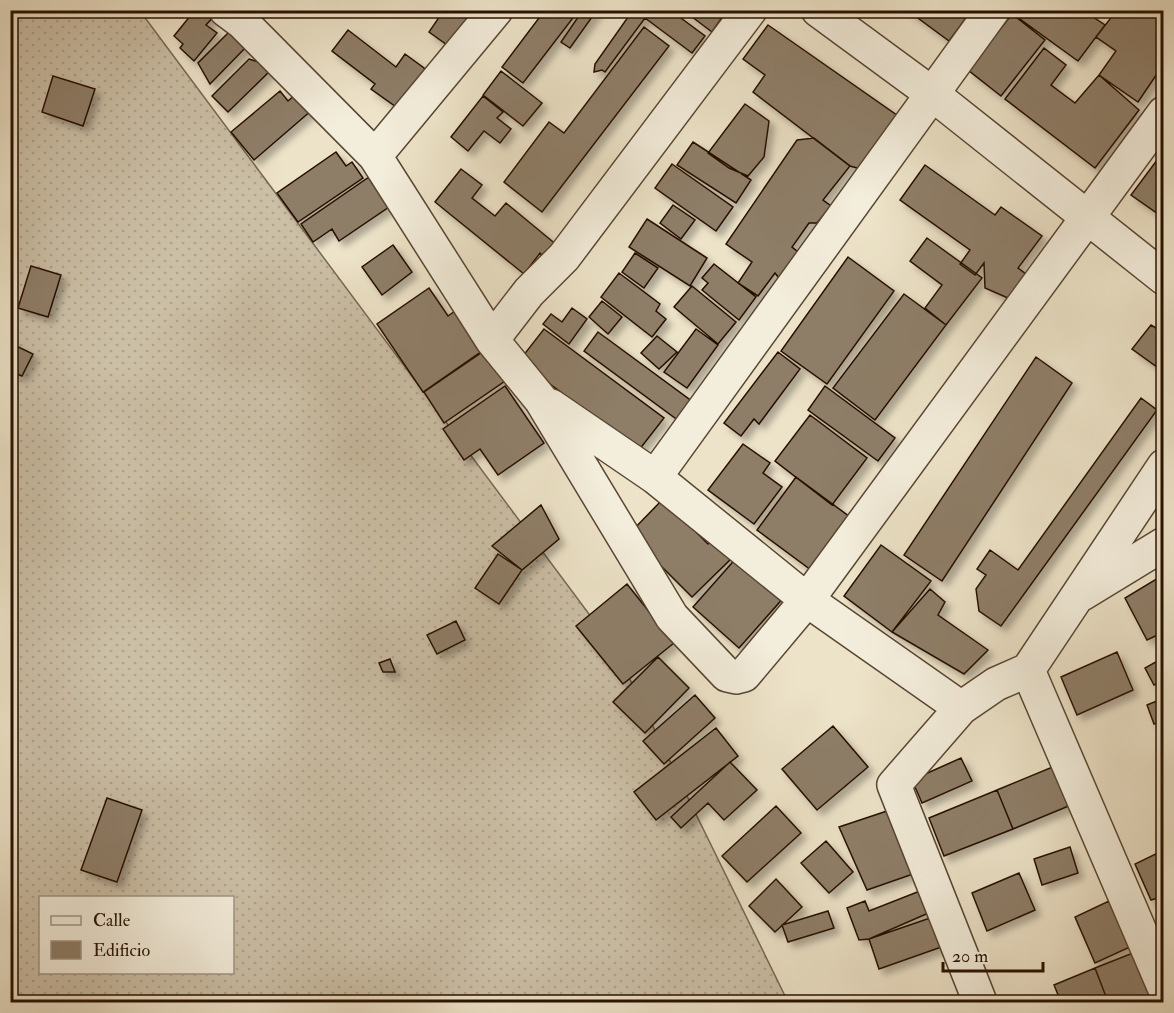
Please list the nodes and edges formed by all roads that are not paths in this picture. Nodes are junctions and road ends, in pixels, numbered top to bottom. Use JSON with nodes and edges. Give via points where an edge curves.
{"nodes":[{"id":1,"x":496,"y":10,"type":"edge"},
{"id":2,"x":750,"y":10,"type":"edge"},
{"id":3,"x":818,"y":10,"type":"edge"},
{"id":4,"x":993,"y":10,"type":"edge"},
{"id":5,"x":240,"y":14,"type":"edge"},
{"id":6,"x":932,"y":93,"type":"junction"},
{"id":7,"x":1164,"y":113,"type":"edge"},
{"id":8,"x":375,"y":156,"type":"junction"},
{"id":9,"x":1087,"y":218,"type":"junction"},
{"id":10,"x":1164,"y":279,"type":"edge"},
{"id":11,"x":492,"y":340,"type":"junction"},
{"id":12,"x":541,"y":400,"type":"junction"},
{"id":13,"x":1164,"y":466,"type":"edge"},
{"id":14,"x":655,"y":477,"type":"junction"},
{"id":15,"x":1160,"y":553,"type":"edge"},
{"id":16,"x":1073,"y":599,"type":"junction"},
{"id":17,"x":807,"y":600,"type":"junction"},
{"id":18,"x":1028,"y":670,"type":"junction"},
{"id":19,"x":961,"y":708,"type":"junction"},
{"id":20,"x":1164,"y":987,"type":"edge"},
{"id":21,"x":980,"y":1002,"type":"edge"}],
"edges":[{"from":1,"to":8,"type":"street"},
{"from":2,"to":11,"type":"street","via":[[564,257],[529,292]]},
{"from":3,"to":6,"type":"street"},
{"from":4,"to":6,"type":"street"},
{"from":5,"to":8,"type":"street"},
{"from":6,"to":9,"type":"street"},
{"from":6,"to":14,"type":"street"},
{"from":7,"to":9,"type":"street"},
{"from":8,"to":11,"type":"street"},
{"from":9,"to":10,"type":"street"},
{"from":9,"to":17,"type":"street"},
{"from":11,"to":12,"type":"street"},
{"from":12,"to":14,"type":"street"},
{"from":12,"to":17,"type":"street","via":[[672,617],[728,675],[744,675]]},
{"from":13,"to":16,"type":"street"},
{"from":14,"to":17,"type":"street"},
{"from":15,"to":16,"type":"street"},
{"from":16,"to":18,"type":"street"},
{"from":17,"to":19,"type":"street"},
{"from":18,"to":19,"type":"street","via":[[996,684]]},
{"from":18,"to":20,"type":"street"},
{"from":19,"to":21,"type":"street","via":[[894,785]]}]}
